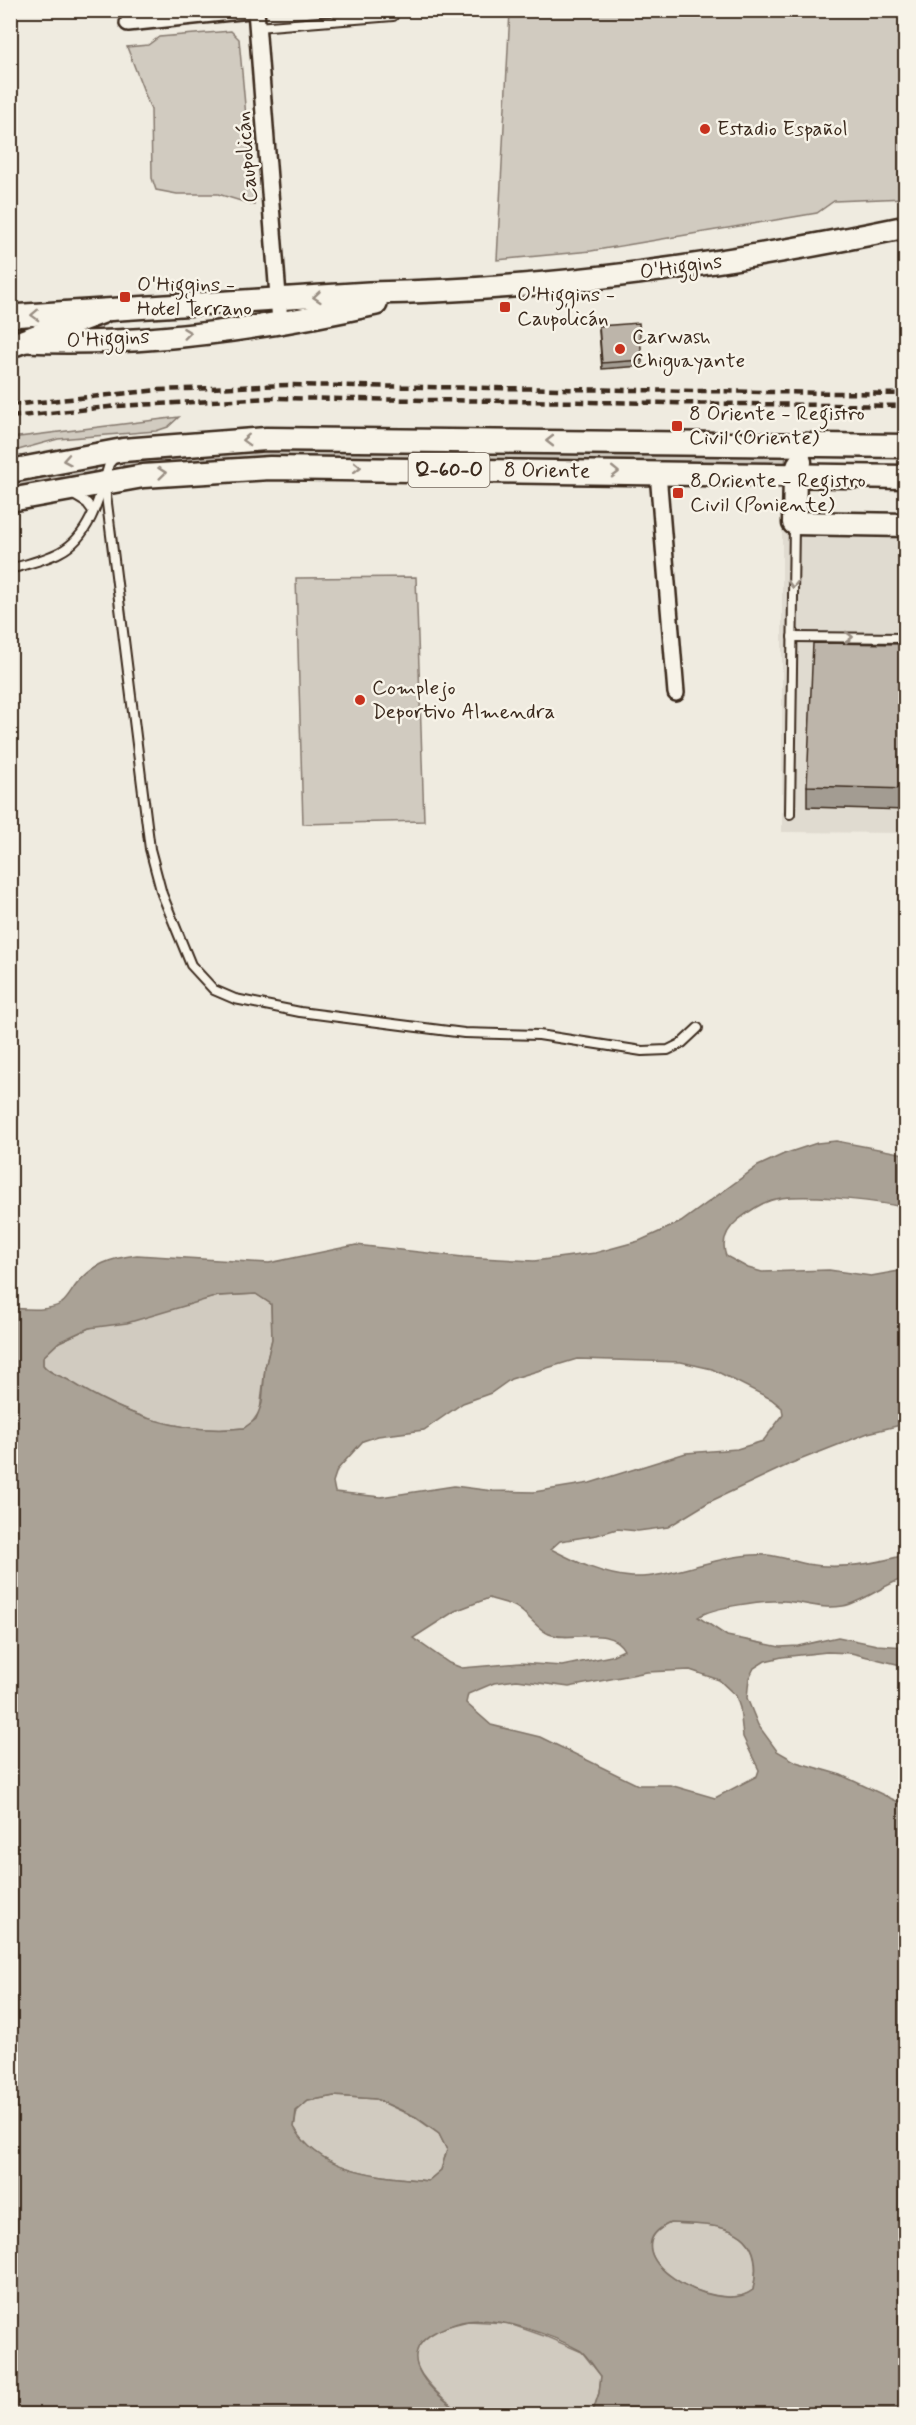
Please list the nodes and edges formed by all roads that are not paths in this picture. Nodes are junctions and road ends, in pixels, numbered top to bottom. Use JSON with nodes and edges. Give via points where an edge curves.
{"nodes":[{"id":1,"x":250,"y":10,"type":"edge"},
{"id":2,"x":256,"y":10,"type":"edge"},
{"id":3,"x":393,"y":16,"type":"dead end"},
{"id":4,"x":128,"y":23,"type":"dead end"},
{"id":5,"x":257,"y":27,"type":"junction"},
{"id":6,"x":906,"y":227,"type":"edge"},
{"id":7,"x":417,"y":294,"type":"junction"},
{"id":8,"x":278,"y":300,"type":"junction"},
{"id":9,"x":102,"y":312,"type":"junction"},
{"id":10,"x":10,"y":316,"type":"edge"},
{"id":11,"x":280,"y":322,"type":"junction"},
{"id":12,"x":15,"y":342,"type":"edge"},
{"id":13,"x":819,"y":444,"type":"junction"},
{"id":14,"x":906,"y":446,"type":"edge"},
{"id":15,"x":123,"y":450,"type":"junction"},
{"id":16,"x":10,"y":471,"type":"edge"},
{"id":17,"x":658,"y":473,"type":"junction"},
{"id":18,"x":795,"y":476,"type":"junction"},
{"id":19,"x":906,"y":477,"type":"edge"},
{"id":20,"x":104,"y":482,"type":"junction"},
{"id":21,"x":62,"y":489,"type":"junction"},
{"id":22,"x":10,"y":501,"type":"edge"},
{"id":23,"x":93,"y":512,"type":"junction"},
{"id":24,"x":794,"y":523,"type":"junction"},
{"id":25,"x":906,"y":525,"type":"edge"},
{"id":26,"x":10,"y":569,"type":"edge"},
{"id":27,"x":792,"y":637,"type":"junction"},
{"id":28,"x":906,"y":638,"type":"edge"},
{"id":29,"x":675,"y":693,"type":"dead end"},
{"id":30,"x":790,"y":814,"type":"dead end"},
{"id":31,"x":698,"y":1028,"type":"dead end"}],
"edges":[{"from":1,"to":4,"type":"street"},
{"from":2,"to":5,"type":"street","name":"Caupolicán"},
{"from":3,"to":5,"type":"lane"},
{"from":5,"to":8,"type":"street","name":"Caupolicán"},
{"from":6,"to":7,"type":"main road","name":"O'Higgins","via":[[786,252],[662,271]]},
{"from":7,"to":8,"type":"main road","name":"O'Higgins","one_way":true,"via":[[369,293]]},
{"from":7,"to":11,"type":"main road","name":"O'Higgins"},
{"from":8,"to":9,"type":"main road","name":"O'Higgins"},
{"from":8,"to":11,"type":"street","name":"Caupolicán"},
{"from":9,"to":10,"type":"main road","name":"O'Higgins","one_way":true},
{"from":9,"to":12,"type":"main road"},
{"from":12,"to":11,"type":"main road","name":"O'Higgins","one_way":true,"via":[[103,342]]},
{"from":13,"to":14,"type":"main road","name":"8 Oriente","number":"Q-60-O"},
{"from":13,"to":15,"type":"main road","name":"8 Oriente","number":"Q-60-O","one_way":true,"via":[[266,439]]},
{"from":13,"to":18,"type":"main road","via":[[799,464]]},
{"from":15,"to":16,"type":"main road","name":"8 Oriente","number":"Q-60-O","one_way":true},
{"from":15,"to":20,"type":"lane","via":[[110,464]]},
{"from":17,"to":18,"type":"main road","name":"8 Oriente","number":"Q-60-O"},
{"from":20,"to":17,"type":"main road","name":"8 Oriente","number":"Q-60-O","one_way":true,"via":[[171,472],[304,467]]},
{"from":17,"to":29,"type":"street"},
{"from":18,"to":19,"type":"main road","name":"8 Oriente","number":"Q-60-O"},
{"from":18,"to":24,"type":"main road"},
{"from":20,"to":21,"type":"main road","name":"8 Oriente","number":"Q-60-O"},
{"from":20,"to":23,"type":"lane"},
{"from":20,"to":31,"type":"lane","via":[[150,849],[180,941],[202,979],[214,990],[235,999],[300,1012],[464,1033],[539,1035],[642,1051],[668,1050]]},
{"from":21,"to":22,"type":"main road","name":"8 Oriente","number":"Q-60-O"},
{"from":21,"to":23,"type":"lane","via":[[87,503]]},
{"from":23,"to":26,"type":"lane","via":[[86,527],[62,552]]},
{"from":24,"to":25,"type":"main road"},
{"from":24,"to":27,"type":"lane","one_way":true},
{"from":27,"to":28,"type":"lane","one_way":true},
{"from":27,"to":30,"type":"lane"}]}
